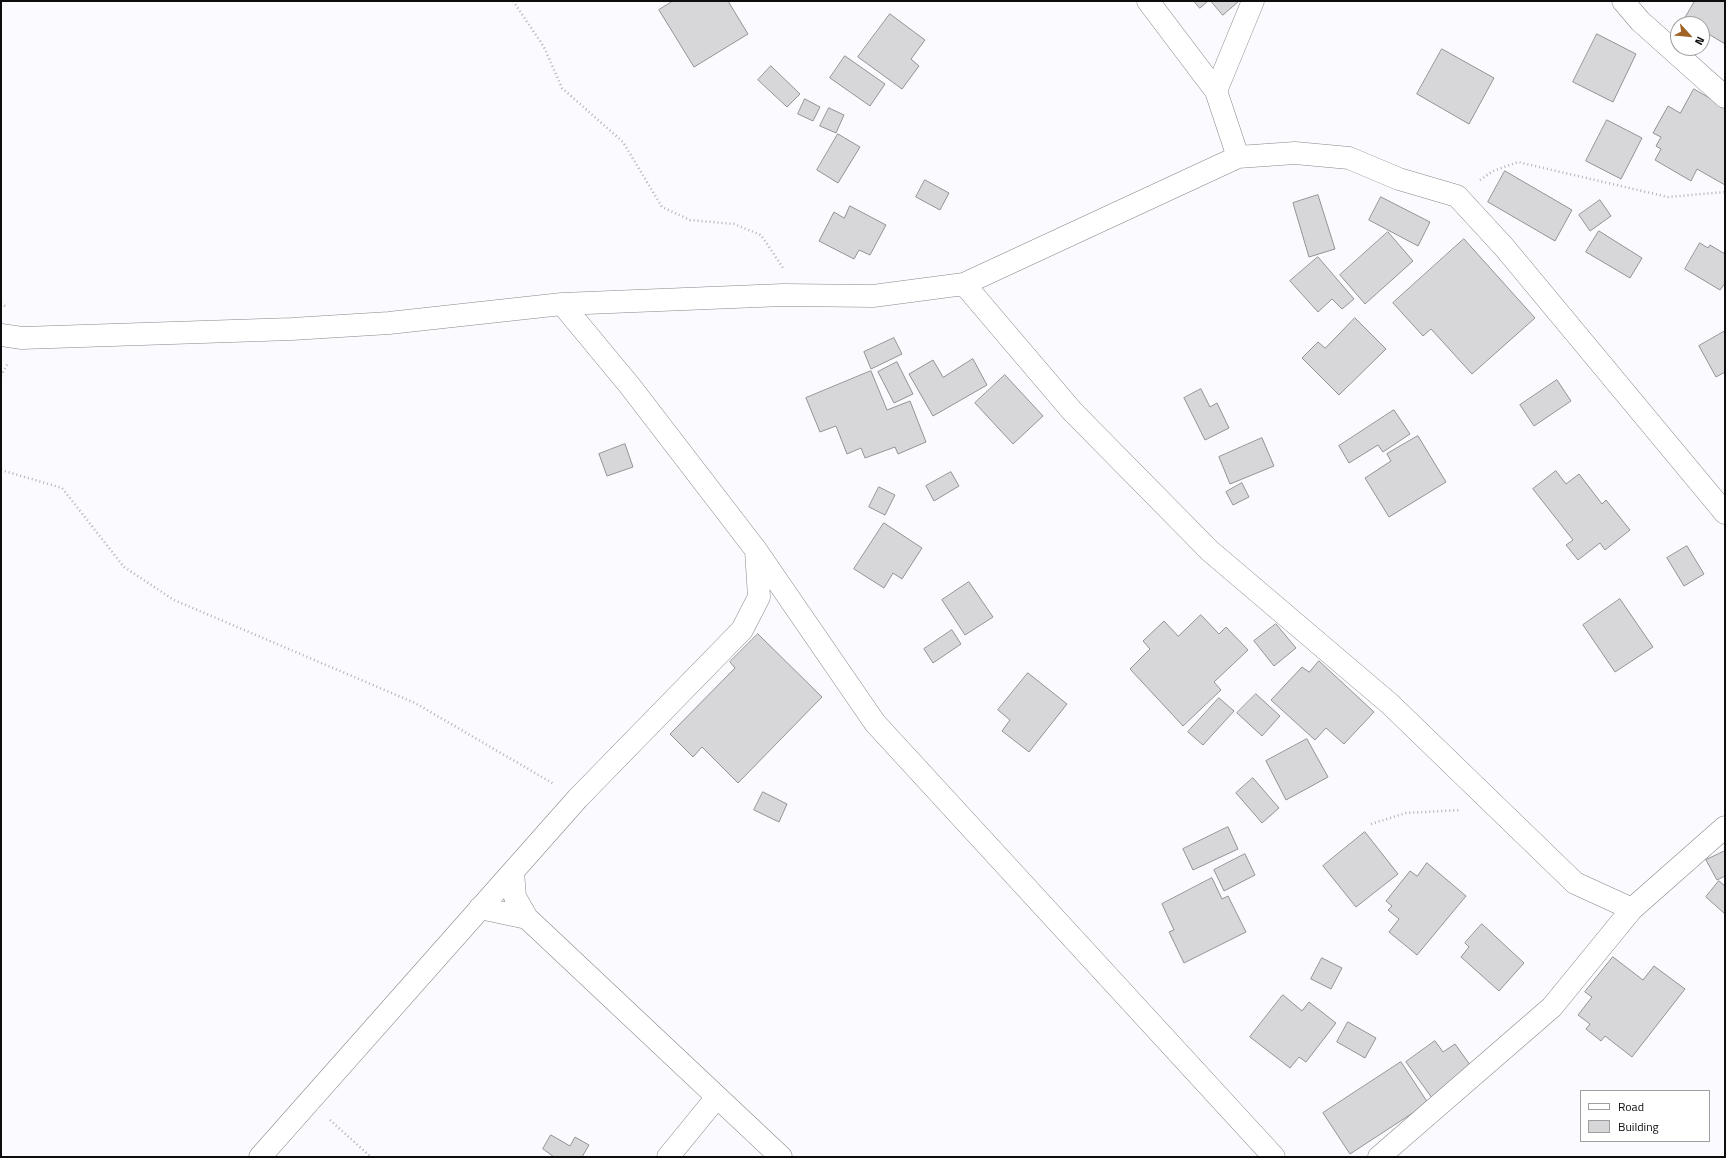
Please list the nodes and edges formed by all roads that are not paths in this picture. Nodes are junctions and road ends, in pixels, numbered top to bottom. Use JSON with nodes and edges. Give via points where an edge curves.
{"nodes":[{"id":1,"x":1148,"y":1,"type":"edge"},
{"id":2,"x":1254,"y":1,"type":"edge"},
{"id":3,"x":1623,"y":1,"type":"edge"},
{"id":4,"x":1216,"y":91,"type":"junction"},
{"id":5,"x":1725,"y":97,"type":"edge"},
{"id":6,"x":1238,"y":157,"type":"junction"},
{"id":7,"x":964,"y":284,"type":"junction"},
{"id":8,"x":562,"y":304,"type":"junction"},
{"id":9,"x":1,"y":335,"type":"edge"},
{"id":10,"x":1725,"y":513,"type":"edge"},
{"id":11,"x":756,"y":550,"type":"junction"},
{"id":12,"x":1725,"y":827,"type":"edge"},
{"id":13,"x":513,"y":872,"type":"junction"},
{"id":14,"x":480,"y":908,"type":"junction"},
{"id":15,"x":1632,"y":910,"type":"junction"},
{"id":16,"x":526,"y":918,"type":"junction"},
{"id":17,"x":717,"y":1097,"type":"junction"},
{"id":18,"x":260,"y":1157,"type":"edge"},
{"id":19,"x":668,"y":1157,"type":"edge"},
{"id":20,"x":781,"y":1157,"type":"edge"},
{"id":21,"x":1274,"y":1157,"type":"edge"},
{"id":22,"x":1379,"y":1157,"type":"edge"}],
"edges":[{"from":1,"to":4,"type":"street"},
{"from":2,"to":4,"type":"street"},
{"from":3,"to":5,"type":"street","via":[[1640,21]]},
{"from":4,"to":6,"type":"street"},
{"from":6,"to":7,"type":"street"},
{"from":6,"to":10,"type":"street","via":[[1296,153],[1349,158],[1399,179],[1457,196],[1504,247]]},
{"from":7,"to":8,"type":"street","via":[[873,296],[783,294]]},
{"from":7,"to":15,"type":"street","via":[[1072,411],[1210,552],[1390,704],[1576,883]]},
{"from":8,"to":9,"type":"street","via":[[389,323],[292,329],[38,337]]},
{"from":8,"to":11,"type":"street","via":[[630,386]]},
{"from":11,"to":13,"type":"street","via":[[759,598],[742,630],[578,798]]},
{"from":11,"to":21,"type":"street","via":[[875,723]]},
{"from":12,"to":15,"type":"street"},
{"from":13,"to":14,"type":"street"},
{"from":13,"to":16,"type":"street","via":[[515,897]]},
{"from":14,"to":16,"type":"street"},
{"from":14,"to":18,"type":"street"},
{"from":15,"to":22,"type":"street","via":[[1552,1007]]},
{"from":16,"to":17,"type":"street"},
{"from":17,"to":19,"type":"street"},
{"from":17,"to":20,"type":"street"}]}
